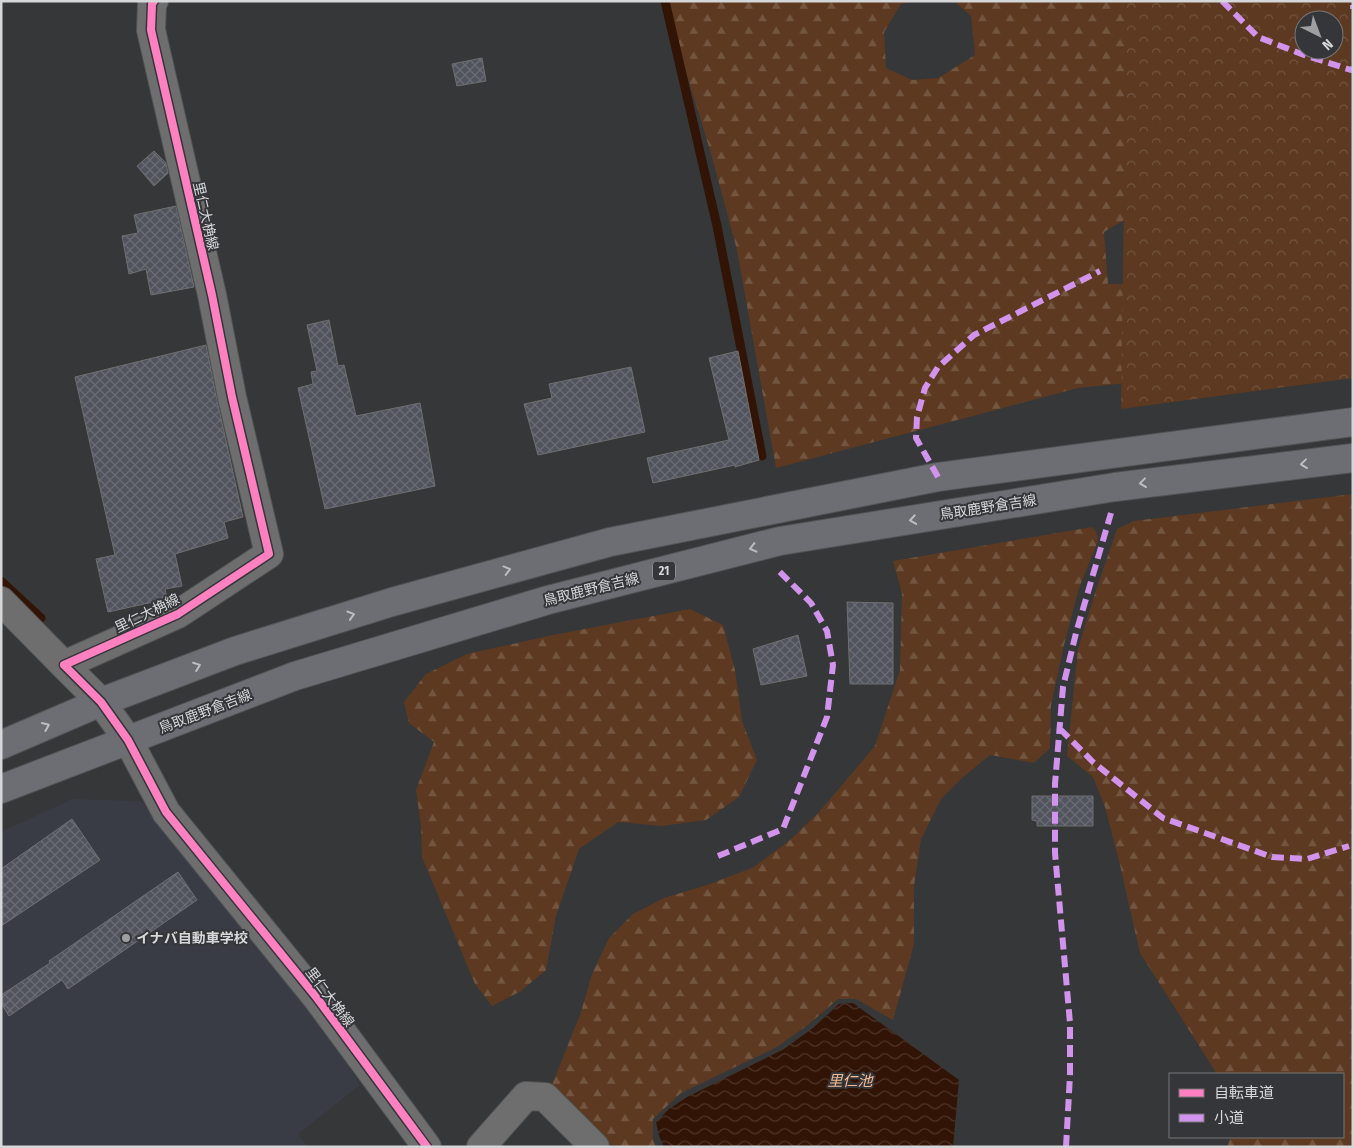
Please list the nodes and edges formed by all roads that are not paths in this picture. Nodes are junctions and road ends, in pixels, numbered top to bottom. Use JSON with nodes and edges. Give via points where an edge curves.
{"nodes":[{"id":1,"x":154,"y":1,"type":"edge"},
{"id":2,"x":1353,"y":422,"type":"edge"},
{"id":3,"x":1353,"y":458,"type":"edge"},
{"id":4,"x":1,"y":601,"type":"edge"},
{"id":5,"x":64,"y":665,"type":"junction"},
{"id":6,"x":101,"y":702,"type":"junction"},
{"id":7,"x":128,"y":740,"type":"junction"},
{"id":8,"x":1,"y":745,"type":"edge"},
{"id":9,"x":1,"y":789,"type":"edge"},
{"id":10,"x":427,"y":1147,"type":"edge"},
{"id":11,"x":482,"y":1147,"type":"edge"},
{"id":12,"x":595,"y":1147,"type":"edge"}],
"edges":[{"from":1,"to":5,"type":"street","name":"里仁大桷線","via":[[151,30],[269,554],[178,614]]},
{"from":6,"to":2,"type":"main road","one_way":true,"via":[[244,648],[392,602],[610,542],[938,477]]},
{"from":3,"to":7,"type":"main road","name":"鳥取鹿野倉吉線","number":"21","one_way":true,"via":[[1115,487],[780,541],[548,600],[304,674]]},
{"from":4,"to":5,"type":"street"},
{"from":5,"to":6,"type":"street","name":"里仁大桷線"},
{"from":6,"to":7,"type":"street","name":"里仁大桷線"},
{"from":8,"to":6,"type":"main road","one_way":true},
{"from":7,"to":9,"type":"main road","name":"鳥取鹿野倉吉線","number":"21"},
{"from":7,"to":10,"type":"street","name":"里仁大桷線","via":[[166,812],[317,998]]},
{"from":11,"to":12,"type":"street","via":[[526,1096],[545,1097]]}]}
